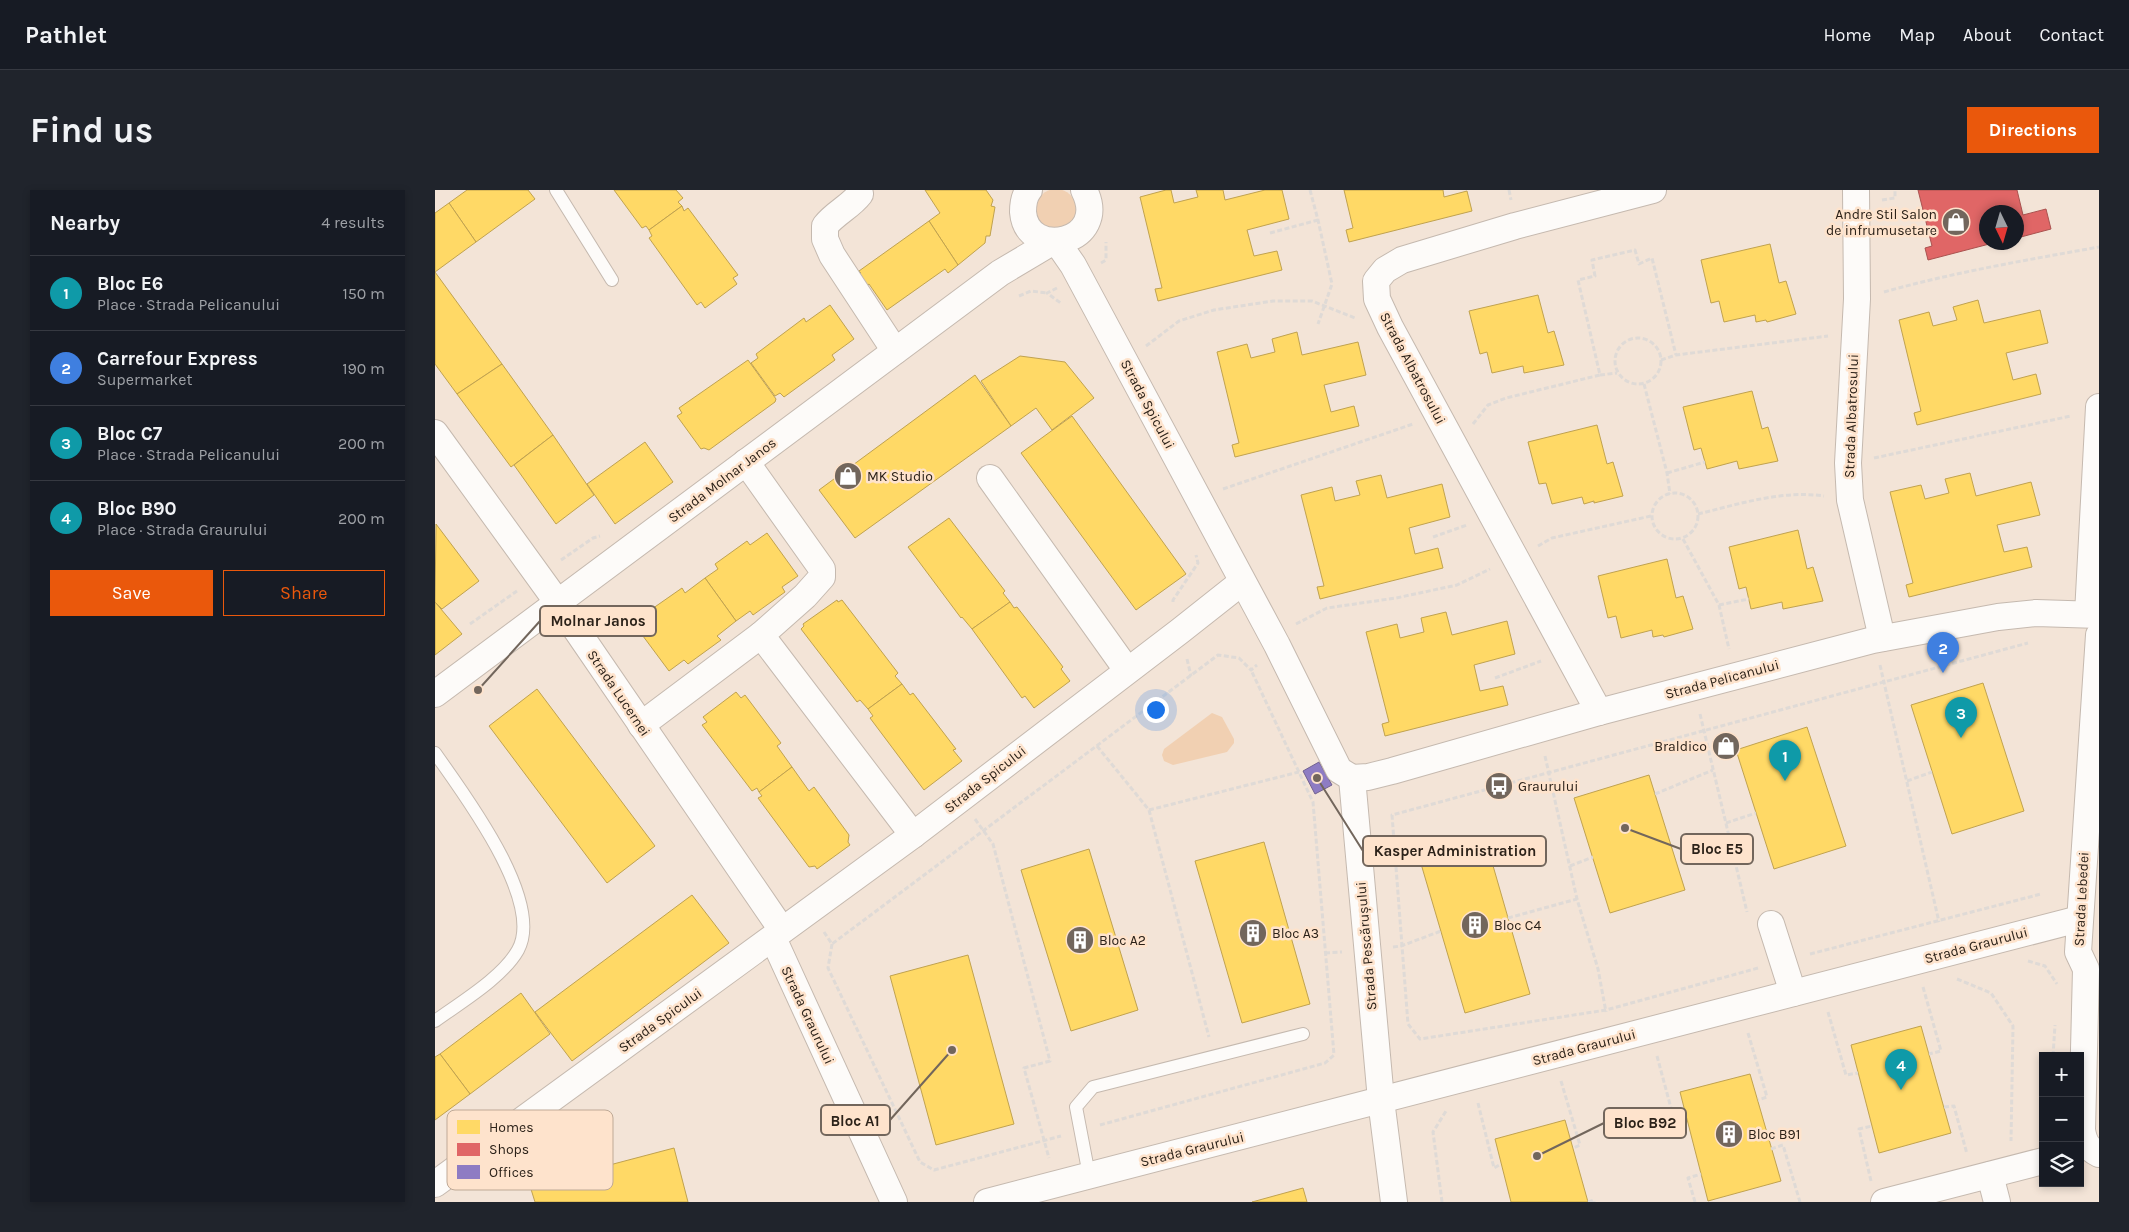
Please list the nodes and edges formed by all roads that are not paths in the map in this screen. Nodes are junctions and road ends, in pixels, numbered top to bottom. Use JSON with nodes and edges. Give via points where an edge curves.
{"nodes":[{"id":1,"x":556,"y":190,"type":"edge"},
{"id":2,"x":859,"y":190,"type":"edge"},
{"id":3,"x":1653,"y":190,"type":"edge"},
{"id":4,"x":1857,"y":190,"type":"edge"},
{"id":5,"x":1088,"y":193,"type":"edge"},
{"id":6,"x":1026,"y":197,"type":"edge"},
{"id":7,"x":1083,"y":229,"type":"junction"},
{"id":8,"x":1054,"y":242,"type":"junction"},
{"id":9,"x":1073,"y":265,"type":"junction"},
{"id":10,"x":1009,"y":266,"type":"junction"},
{"id":11,"x":612,"y":280,"type":"dead end"},
{"id":12,"x":895,"y":351,"type":"junction"},
{"id":13,"x":2099,"y":409,"type":"edge"},
{"id":14,"x":435,"y":433,"type":"edge"},
{"id":15,"x":746,"y":462,"type":"junction"},
{"id":16,"x":990,"y":478,"type":"dead end"},
{"id":17,"x":1242,"y":582,"type":"junction"},
{"id":18,"x":558,"y":603,"type":"junction"},
{"id":19,"x":2095,"y":621,"type":"edge"},
{"id":20,"x":761,"y":635,"type":"junction"},
{"id":21,"x":1878,"y":639,"type":"junction"},
{"id":22,"x":1127,"y":670,"type":"junction"},
{"id":23,"x":435,"y":694,"type":"edge"},
{"id":24,"x":1599,"y":712,"type":"junction"},
{"id":25,"x":641,"y":725,"type":"junction"},
{"id":26,"x":435,"y":754,"type":"edge"},
{"id":27,"x":1352,"y":778,"type":"junction"},
{"id":28,"x":913,"y":836,"type":"junction"},
{"id":29,"x":2079,"y":919,"type":"junction"},
{"id":30,"x":1760,"y":922,"type":"road end"},
{"id":31,"x":778,"y":934,"type":"junction"},
{"id":32,"x":1793,"y":993,"type":"junction"},
{"id":33,"x":435,"y":1021,"type":"edge"},
{"id":34,"x":1303,"y":1034,"type":"dead end"},
{"id":35,"x":1381,"y":1100,"type":"junction"},
{"id":36,"x":537,"y":1110,"type":"edge"},
{"id":37,"x":2090,"y":1152,"type":"edge"},
{"id":38,"x":2039,"y":1162,"type":"edge"},
{"id":39,"x":1991,"y":1174,"type":"junction"},
{"id":40,"x":447,"y":1175,"type":"edge"},
{"id":41,"x":1089,"y":1175,"type":"junction"},
{"id":42,"x":435,"y":1184,"type":"edge"},
{"id":43,"x":1878,"y":1193,"type":"edge"},
{"id":44,"x":894,"y":1202,"type":"edge"},
{"id":45,"x":987,"y":1202,"type":"edge"},
{"id":46,"x":1395,"y":1202,"type":"edge"},
{"id":47,"x":1997,"y":1202,"type":"edge"}],
"edges":[{"from":1,"to":11,"type":"lane"},
{"from":2,"to":12,"type":"street","via":[[860,194],[853,203],[832,217],[825,226],[825,238],[832,255]]},
{"from":3,"to":24,"type":"street","name":"Strada Albatrosului","via":[[1402,260],[1385,270],[1376,281],[1377,299],[1390,327]]},
{"from":4,"to":21,"type":"street","name":"Strada Albatrosului","via":[[1857,299],[1853,333],[1849,500]]},
{"from":5,"to":7,"type":"street","via":[[1088,220]]},
{"from":6,"to":8,"type":"street","via":[[1027,224],[1033,233]]},
{"from":6,"to":10,"type":"street"},
{"from":7,"to":8,"type":"street","name":"Strada Molnar Janos","via":[[1067,240]]},
{"from":7,"to":9,"type":"street"},
{"from":8,"to":9,"type":"street","name":"Strada Spicului"},
{"from":8,"to":10,"type":"street","name":"Strada Molnar Janos"},
{"from":9,"to":17,"type":"street","name":"Strada Spicului"},
{"from":10,"to":12,"type":"street","name":"Strada Molnar Janos"},
{"from":12,"to":15,"type":"street","name":"Strada Molnar Janos"},
{"from":13,"to":19,"type":"street","name":"Strada Lebedei"},
{"from":14,"to":18,"type":"street","name":"Strada Lucernei"},
{"from":15,"to":18,"type":"street","name":"Strada Molnar Janos"},
{"from":15,"to":20,"type":"street","via":[[821,569],[822,578]]},
{"from":16,"to":22,"type":"street"},
{"from":17,"to":22,"type":"street","name":"Strada Spicului"},
{"from":17,"to":27,"type":"street","via":[[1339,770]]},
{"from":18,"to":23,"type":"street","name":"Strada Molnar Janos"},
{"from":18,"to":25,"type":"street","name":"Strada Lucernei"},
{"from":19,"to":21,"type":"street","name":"Strada Pelicanului","via":[[2037,613]]},
{"from":19,"to":29,"type":"street","name":"Strada Lebedei"},
{"from":20,"to":25,"type":"street"},
{"from":20,"to":28,"type":"street"},
{"from":21,"to":24,"type":"street","name":"Strada Pelicanului"},
{"from":22,"to":28,"type":"street","name":"Strada Spicului"},
{"from":24,"to":27,"type":"street","name":"Strada Pelicanului","via":[[1393,771]]},
{"from":25,"to":31,"type":"street","name":"Strada Lucernei"},
{"from":26,"to":33,"type":"lane","via":[[495,844],[518,893],[524,920],[519,948],[503,970]]},
{"from":27,"to":35,"type":"street","name":"Strada Pescărușului"},
{"from":28,"to":31,"type":"street","name":"Strada Spicului"},
{"from":29,"to":32,"type":"street","name":"Strada Graurului","via":[[1953,964],[1916,961]]},
{"from":29,"to":37,"type":"street","name":"Strada Lebedei","via":[[2078,952],[2086,969],[2082,1130]]},
{"from":30,"to":32,"type":"street","via":[[1782,961]]},
{"from":31,"to":36,"type":"street","name":"Strada Spicului"},
{"from":31,"to":44,"type":"street","name":"Strada Graurului"},
{"from":32,"to":35,"type":"street","name":"Strada Graurului"},
{"from":34,"to":41,"type":"lane","via":[[1093,1087],[1076,1107]]},
{"from":35,"to":41,"type":"street","name":"Strada Graurului"},
{"from":35,"to":46,"type":"street","name":"Strada Pescărușului"},
{"from":38,"to":39,"type":"street"},
{"from":39,"to":43,"type":"street"},
{"from":39,"to":47,"type":"street"},
{"from":40,"to":42,"type":"street","name":"Strada Spicului"},
{"from":41,"to":45,"type":"street","name":"Strada Graurului"}]}
